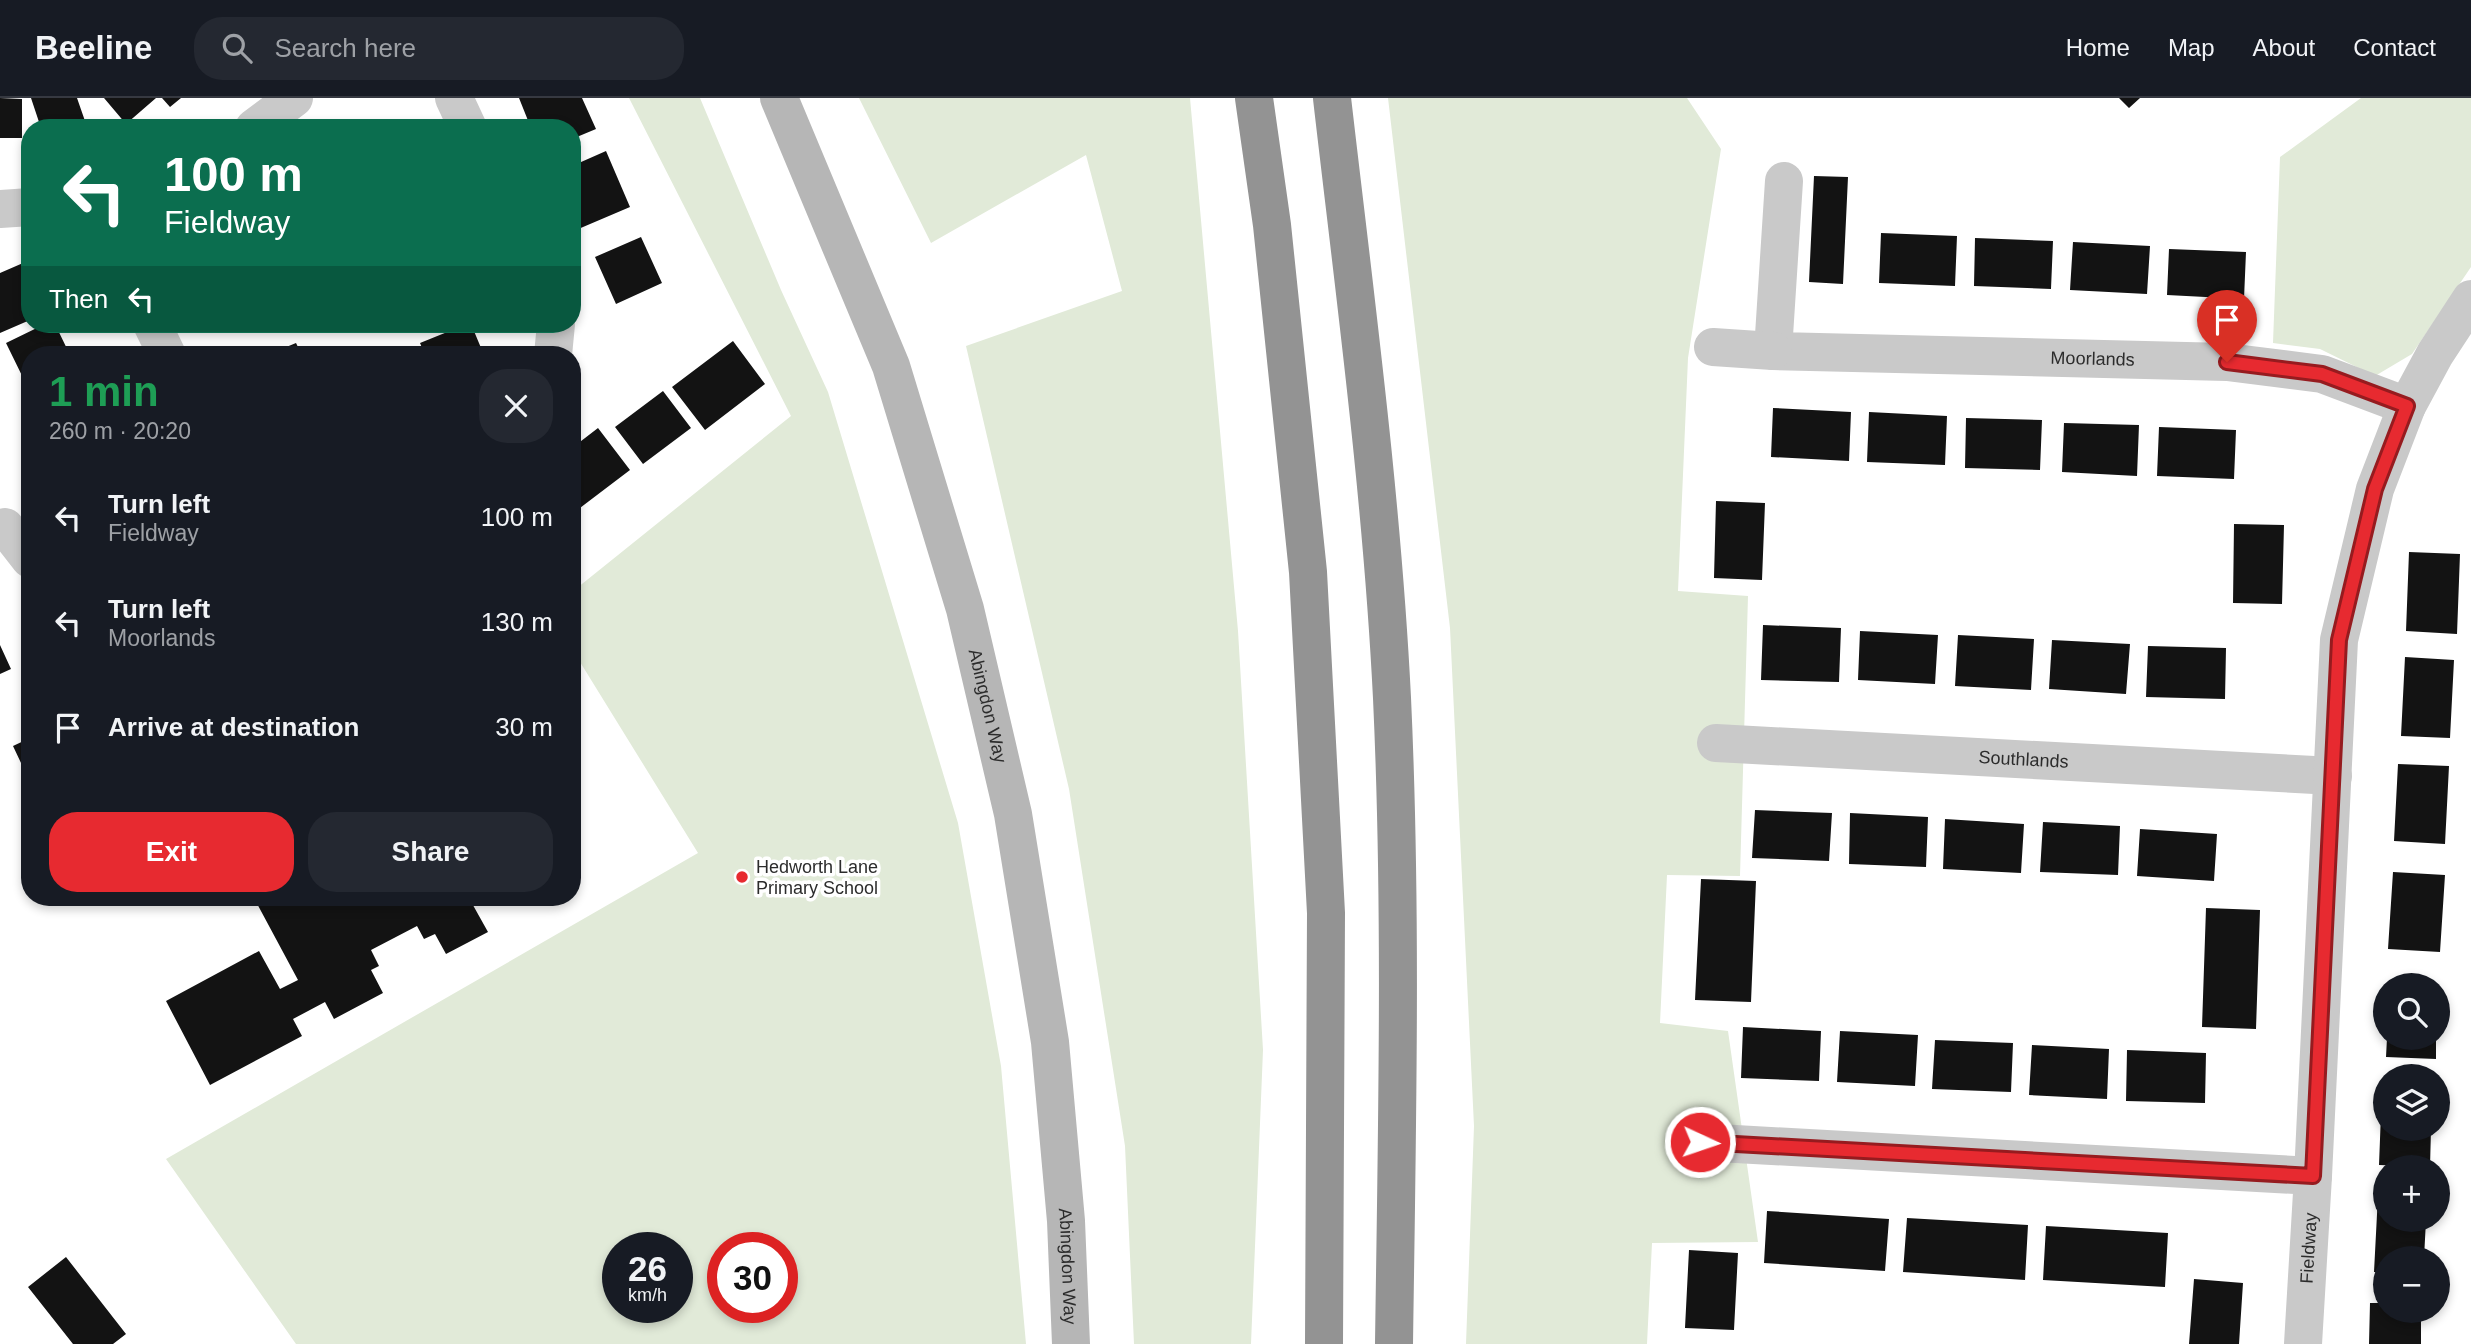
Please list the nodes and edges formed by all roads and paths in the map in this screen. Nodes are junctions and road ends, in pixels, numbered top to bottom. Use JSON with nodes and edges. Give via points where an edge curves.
{"nodes":[{"id":1,"x":294,"y":98,"type":"edge"},
{"id":2,"x":454,"y":98,"type":"edge"},
{"id":3,"x":779,"y":98,"type":"edge"},
{"id":4,"x":1254,"y":98,"type":"edge"},
{"id":5,"x":1332,"y":98,"type":"edge"},
{"id":6,"x":266,"y":119,"type":"edge"},
{"id":7,"x":464,"y":119,"type":"edge"},
{"id":8,"x":1784,"y":181,"type":"dead end"},
{"id":9,"x":21,"y":208,"type":"edge"},
{"id":10,"x":0,"y":209,"type":"edge"},
{"id":11,"x":2471,"y":299,"type":"edge"},
{"id":12,"x":1713,"y":347,"type":"dead end"},
{"id":13,"x":1773,"y":351,"type":"junction"},
{"id":14,"x":2407,"y":406,"type":"junction"},
{"id":15,"x":5,"y":527,"type":"dead end"},
{"id":16,"x":21,"y":547,"type":"edge"},
{"id":17,"x":1716,"y":744,"type":"dead end"},
{"id":18,"x":2333,"y":776,"type":"junction"},
{"id":19,"x":1700,"y":1143,"type":"dead end"},
{"id":20,"x":2313,"y":1176,"type":"junction"},
{"id":21,"x":1071,"y":1344,"type":"edge"},
{"id":22,"x":1324,"y":1344,"type":"edge"},
{"id":23,"x":1394,"y":1344,"type":"edge"},
{"id":24,"x":2303,"y":1344,"type":"edge"}],
"edges":[{"from":1,"to":6,"type":"street"},
{"from":2,"to":7,"type":"street"},
{"from":3,"to":21,"type":"street","name":"Abingdon Way","via":[[891,366],[968,622],[1013,814],[1050,1042],[1066,1221]]},
{"from":4,"to":22,"type":"highway","via":[[1272,225],[1308,572],[1326,914]]},
{"from":5,"to":23,"type":"highway","via":[[1373,452],[1392,696],[1399,961]]},
{"from":8,"to":13,"type":"street"},
{"from":9,"to":10,"type":"street"},
{"from":11,"to":14,"type":"street","name":"Fieldway"},
{"from":12,"to":13,"type":"street","name":"Moorlands"},
{"from":13,"to":14,"type":"street","name":"Moorlands","via":[[2227,362],[2322,374]]},
{"from":14,"to":18,"type":"street","name":"Fieldway","via":[[2375,489],[2339,640]]},
{"from":15,"to":16,"type":"street"},
{"from":17,"to":18,"type":"street","name":"Southlands"},
{"from":18,"to":20,"type":"street","name":"Fieldway"},
{"from":19,"to":20,"type":"street"},
{"from":20,"to":24,"type":"street","name":"Fieldway"}]}
